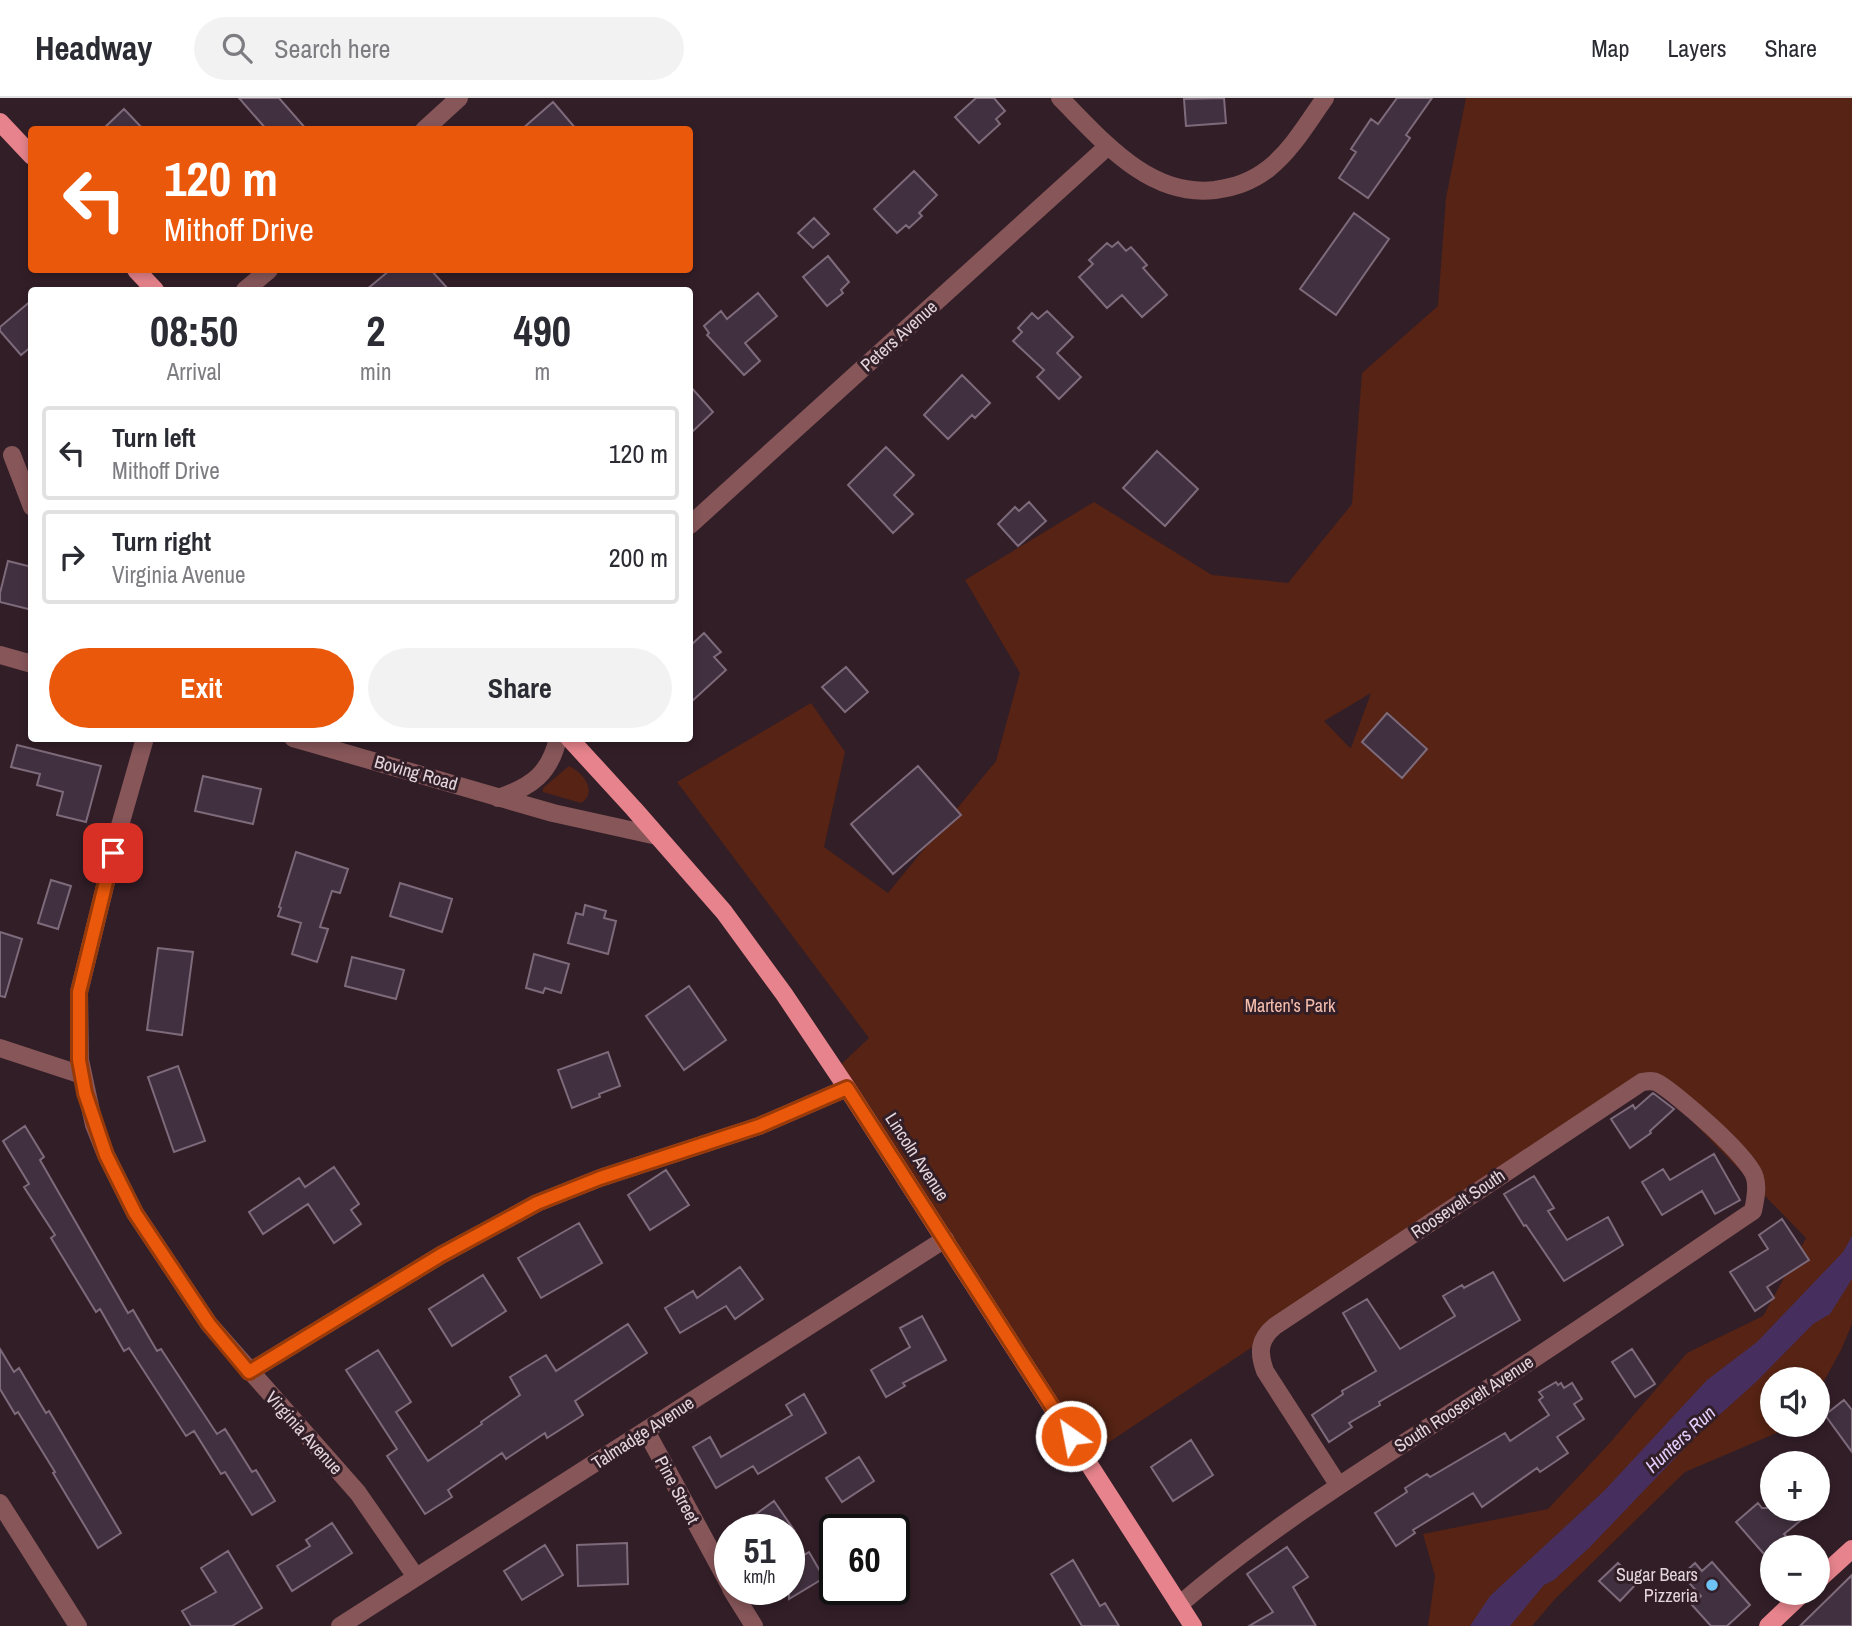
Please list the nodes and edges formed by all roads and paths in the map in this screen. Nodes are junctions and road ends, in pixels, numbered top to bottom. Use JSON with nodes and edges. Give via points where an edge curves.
{"nodes":[{"id":1,"x":459,"y":98,"type":"edge"},
{"id":2,"x":1060,"y":98,"type":"edge"},
{"id":3,"x":1325,"y":98,"type":"edge"},
{"id":4,"x":0,"y":122,"type":"edge"},
{"id":5,"x":428,"y":126,"type":"edge"},
{"id":6,"x":1108,"y":146,"type":"junction"},
{"id":7,"x":28,"y":152,"type":"edge"},
{"id":8,"x":139,"y":273,"type":"edge"},
{"id":9,"x":265,"y":273,"type":"edge"},
{"id":10,"x":152,"y":287,"type":"edge"},
{"id":11,"x":249,"y":287,"type":"edge"},
{"id":12,"x":12,"y":455,"type":"dead end"},
{"id":13,"x":28,"y":497,"type":"edge"},
{"id":14,"x":693,"y":522,"type":"edge"},
{"id":15,"x":0,"y":654,"type":"edge"},
{"id":16,"x":28,"y":663,"type":"edge"},
{"id":17,"x":144,"y":742,"type":"edge"},
{"id":18,"x":307,"y":742,"type":"edge"},
{"id":19,"x":557,"y":742,"type":"edge"},
{"id":20,"x":573,"y":742,"type":"edge"},
{"id":21,"x":498,"y":798,"type":"junction"},
{"id":22,"x":657,"y":836,"type":"junction"},
{"id":23,"x":0,"y":1048,"type":"edge"},
{"id":24,"x":82,"y":1074,"type":"junction"},
{"id":25,"x":847,"y":1088,"type":"junction"},
{"id":26,"x":1753,"y":1211,"type":"joint"},
{"id":27,"x":945,"y":1239,"type":"junction"},
{"id":28,"x":249,"y":1372,"type":"junction"},
{"id":29,"x":646,"y":1431,"type":"junction"},
{"id":30,"x":1339,"y":1486,"type":"junction"},
{"id":31,"x":0,"y":1503,"type":"edge"},
{"id":32,"x":1852,"y":1549,"type":"edge"},
{"id":33,"x":714,"y":1557,"type":"edge"},
{"id":34,"x":1830,"y":1569,"type":"edge"},
{"id":35,"x":416,"y":1577,"type":"junction"},
{"id":36,"x":741,"y":1605,"type":"edge"},
{"id":37,"x":1179,"y":1605,"type":"junction"},
{"id":38,"x":1790,"y":1605,"type":"edge"},
{"id":39,"x":78,"y":1626,"type":"edge"},
{"id":40,"x":340,"y":1626,"type":"edge"},
{"id":41,"x":754,"y":1626,"type":"edge"},
{"id":42,"x":1193,"y":1626,"type":"edge"},
{"id":43,"x":1768,"y":1626,"type":"edge"}],
"edges":[{"from":1,"to":5,"type":"street"},
{"from":2,"to":6,"type":"street"},
{"from":3,"to":6,"type":"street","via":[[1286,151],[1237,187],[1178,188],[1152,178]]},
{"from":4,"to":7,"type":"main road"},
{"from":6,"to":14,"type":"street","name":"Peters Avenue"},
{"from":8,"to":10,"type":"main road"},
{"from":9,"to":11,"type":"street"},
{"from":12,"to":13,"type":"street"},
{"from":15,"to":16,"type":"street"},
{"from":17,"to":24,"type":"street","name":"Virginia Avenue","via":[[79,992]]},
{"from":18,"to":21,"type":"street","name":"Boving Road"},
{"from":19,"to":21,"type":"street","via":[[538,777]]},
{"from":20,"to":22,"type":"main road","name":"Lincoln Avenue"},
{"from":21,"to":22,"type":"street","name":"Boving Road"},
{"from":22,"to":25,"type":"main road","name":"Lincoln Avenue","via":[[731,923]]},
{"from":23,"to":24,"type":"street"},
{"from":24,"to":28,"type":"street","name":"Virginia Avenue","via":[[94,1125],[135,1213],[209,1324]]},
{"from":25,"to":27,"type":"main road","name":"Lincoln Avenue"},
{"from":25,"to":28,"type":"street","via":[[759,1126],[537,1203],[441,1255]]},
{"from":26,"to":30,"type":"street","name":"South Roosevelt Avenue"},
{"from":26,"to":30,"type":"street","name":"Roosevelt South","via":[[1756,1179],[1728,1142],[1656,1082],[1630,1088],[1267,1333],[1260,1344],[1265,1371]]},
{"from":27,"to":29,"type":"street","name":"Talmadge Avenue"},
{"from":27,"to":37,"type":"main road","name":"Lincoln Avenue"},
{"from":28,"to":35,"type":"street","name":"Virginia Avenue","via":[[358,1493]]},
{"from":29,"to":33,"type":"street","name":"Pine Street"},
{"from":29,"to":35,"type":"street","name":"Talmadge Avenue"},
{"from":30,"to":37,"type":"street","name":"South Roosevelt Avenue","via":[[1229,1563]]},
{"from":31,"to":39,"type":"street"},
{"from":32,"to":34,"type":"main road"},
{"from":35,"to":40,"type":"street","name":"Talmadge Avenue"},
{"from":36,"to":41,"type":"street","name":"Pine Street"},
{"from":37,"to":42,"type":"main road","name":"Lincoln Avenue"},
{"from":38,"to":43,"type":"main road"}]}
